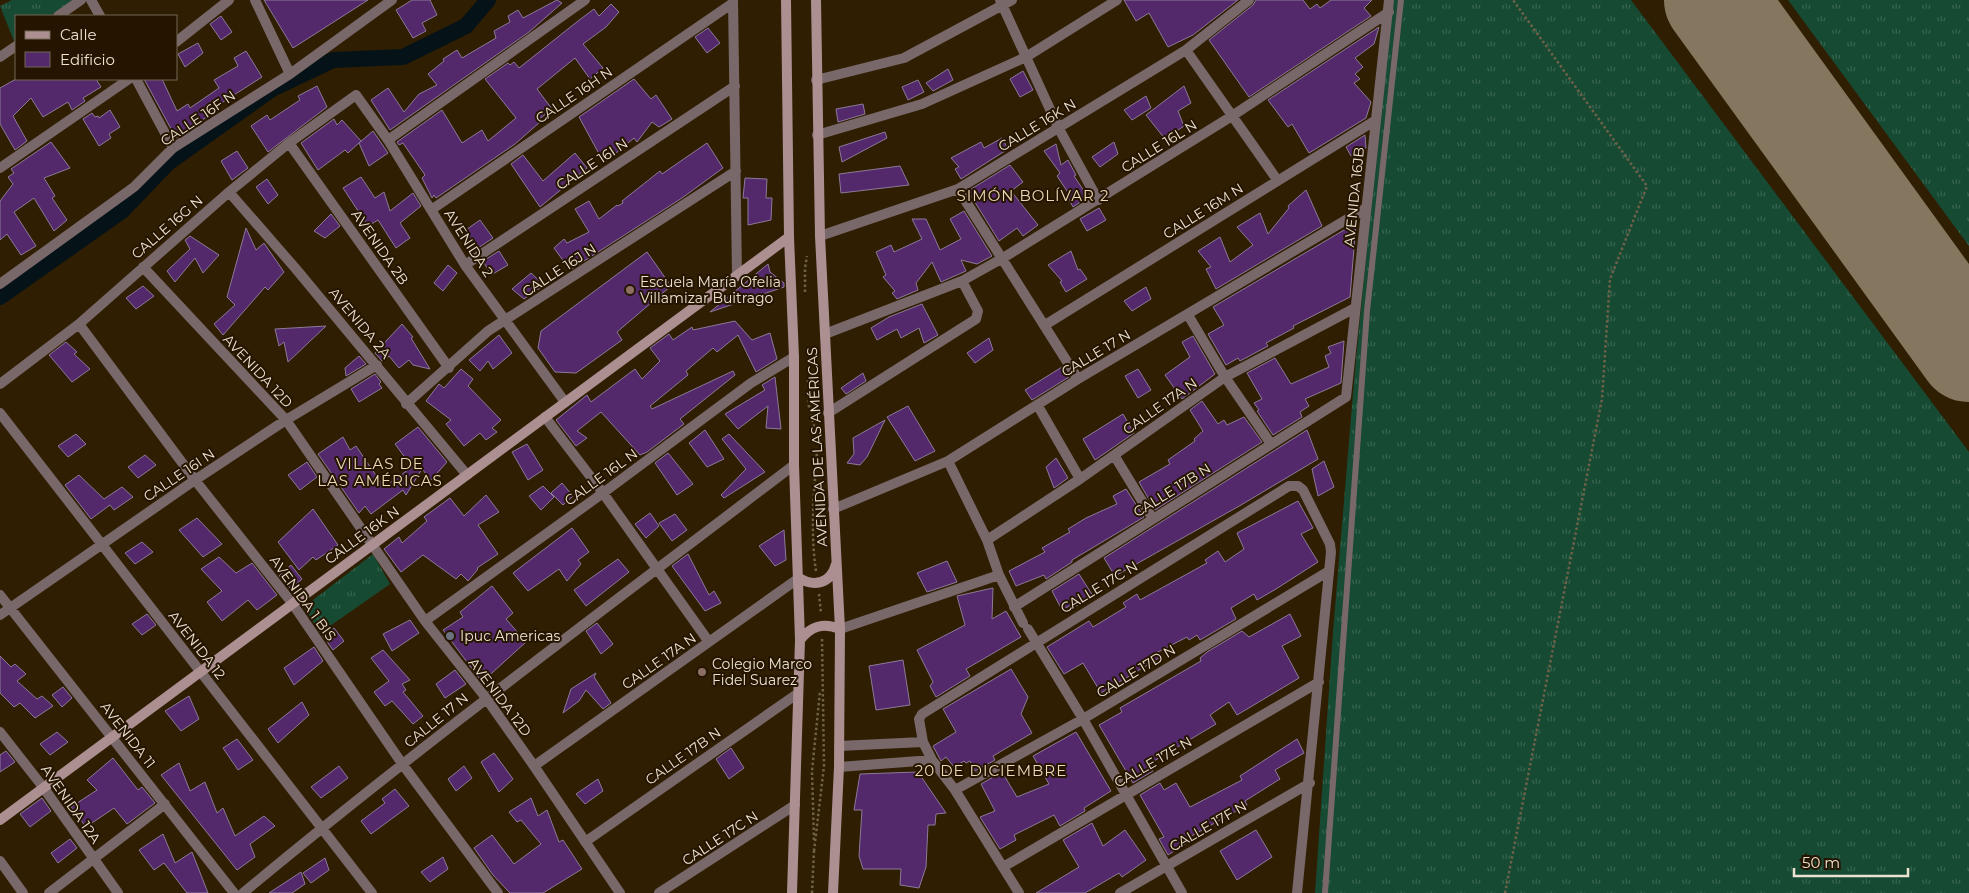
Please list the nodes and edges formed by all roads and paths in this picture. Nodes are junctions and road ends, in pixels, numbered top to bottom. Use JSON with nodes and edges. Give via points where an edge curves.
{"nodes":[{"id":1,"x":81,"y":0,"type":"edge"},
{"id":2,"x":91,"y":0,"type":"edge"},
{"id":3,"x":230,"y":0,"type":"edge"},
{"id":4,"x":255,"y":0,"type":"edge"},
{"id":5,"x":392,"y":0,"type":"edge"},
{"id":6,"x":585,"y":0,"type":"edge"},
{"id":7,"x":786,"y":0,"type":"edge"},
{"id":8,"x":816,"y":0,"type":"edge"},
{"id":9,"x":1117,"y":0,"type":"edge"},
{"id":10,"x":1249,"y":0,"type":"edge"},
{"id":11,"x":1389,"y":0,"type":"edge"},
{"id":12,"x":1401,"y":0,"type":"edge"},
{"id":13,"x":1513,"y":0,"type":"edge"},
{"id":14,"x":733,"y":1,"type":"edge"},
{"id":15,"x":1005,"y":2,"type":"edge"},
{"id":16,"x":1388,"y":12,"type":"junction"},
{"id":17,"x":59,"y":15,"type":"edge"},
{"id":18,"x":99,"y":15,"type":"edge"},
{"id":19,"x":178,"y":40,"type":"edge"},
{"id":20,"x":15,"y":46,"type":"edge"},
{"id":21,"x":1186,"y":50,"type":"junction"},
{"id":22,"x":1,"y":52,"type":"edge"},
{"id":23,"x":1026,"y":57,"type":"junction"},
{"id":24,"x":290,"y":74,"type":"junction"},
{"id":25,"x":128,"y":80,"type":"edge"},
{"id":26,"x":137,"y":80,"type":"edge"},
{"id":27,"x":816,"y":80,"type":"junction"},
{"id":28,"x":735,"y":86,"type":"junction"},
{"id":29,"x":356,"y":95,"type":"joint"},
{"id":30,"x":1232,"y":116,"type":"junction"},
{"id":31,"x":1376,"y":120,"type":"junction"},
{"id":32,"x":1059,"y":129,"type":"junction"},
{"id":33,"x":817,"y":135,"type":"junction"},
{"id":34,"x":388,"y":140,"type":"junction"},
{"id":35,"x":290,"y":143,"type":"junction"},
{"id":36,"x":173,"y":148,"type":"junction"},
{"id":37,"x":0,"y":168,"type":"edge"},
{"id":38,"x":736,"y":170,"type":"junction"},
{"id":39,"x":1278,"y":181,"type":"junction"},
{"id":40,"x":958,"y":189,"type":"junction"},
{"id":41,"x":229,"y":192,"type":"junction"},
{"id":42,"x":1098,"y":200,"type":"junction"},
{"id":43,"x":1366,"y":208,"type":"junction"},
{"id":44,"x":431,"y":210,"type":"junction"},
{"id":45,"x":820,"y":236,"type":"junction"},
{"id":46,"x":789,"y":237,"type":"junction"},
{"id":47,"x":1003,"y":258,"type":"junction"},
{"id":48,"x":465,"y":265,"type":"junction"},
{"id":49,"x":143,"y":267,"type":"junction"},
{"id":50,"x":737,"y":276,"type":"junction"},
{"id":51,"x":962,"y":281,"type":"junction"},
{"id":52,"x":0,"y":284,"type":"edge"},
{"id":53,"x":1356,"y":308,"type":"junction"},
{"id":54,"x":1188,"y":315,"type":"junction"},
{"id":55,"x":506,"y":322,"type":"junction"},
{"id":56,"x":79,"y":324,"type":"junction"},
{"id":57,"x":1045,"y":325,"type":"junction"},
{"id":58,"x":825,"y":334,"type":"junction"},
{"id":59,"x":794,"y":357,"type":"junction"},
{"id":60,"x":377,"y":366,"type":"junction"},
{"id":61,"x":449,"y":368,"type":"junction"},
{"id":62,"x":1225,"y":377,"type":"junction"},
{"id":63,"x":1078,"y":379,"type":"junction"},
{"id":64,"x":0,"y":384,"type":"edge"},
{"id":65,"x":1346,"y":397,"type":"joint"},
{"id":66,"x":565,"y":402,"type":"junction"},
{"id":67,"x":406,"y":404,"type":"junction"},
{"id":68,"x":1038,"y":406,"type":"junction"},
{"id":69,"x":0,"y":413,"type":"edge"},
{"id":70,"x":828,"y":413,"type":"junction"},
{"id":71,"x":545,"y":418,"type":"junction"},
{"id":72,"x":286,"y":420,"type":"junction"},
{"id":73,"x":1271,"y":444,"type":"junction"},
{"id":74,"x":1114,"y":455,"type":"junction"},
{"id":75,"x":948,"y":461,"type":"junction"},
{"id":76,"x":794,"y":464,"type":"junction"},
{"id":77,"x":467,"y":475,"type":"junction"},
{"id":78,"x":1080,"y":479,"type":"junction"},
{"id":79,"x":194,"y":480,"type":"junction"},
{"id":80,"x":603,"y":493,"type":"junction"},
{"id":81,"x":833,"y":509,"type":"junction"},
{"id":82,"x":1154,"y":519,"type":"junction"},
{"id":83,"x":987,"y":540,"type":"junction"},
{"id":84,"x":102,"y":544,"type":"junction"},
{"id":85,"x":372,"y":545,"type":"junction"},
{"id":86,"x":836,"y":562,"type":"junction"},
{"id":87,"x":656,"y":570,"type":"junction"},
{"id":88,"x":1329,"y":571,"type":"junction"},
{"id":89,"x":999,"y":575,"type":"junction"},
{"id":90,"x":798,"y":578,"type":"junction"},
{"id":91,"x":0,"y":595,"type":"edge"},
{"id":92,"x":292,"y":603,"type":"junction"},
{"id":93,"x":1014,"y":607,"type":"junction"},
{"id":94,"x":9,"y":608,"type":"junction"},
{"id":95,"x":0,"y":615,"type":"edge"},
{"id":96,"x":425,"y":622,"type":"junction"},
{"id":97,"x":822,"y":625,"type":"junction"},
{"id":98,"x":840,"y":629,"type":"junction"},
{"id":99,"x":800,"y":640,"type":"junction"},
{"id":100,"x":709,"y":642,"type":"junction"},
{"id":101,"x":1035,"y":642,"type":"junction"},
{"id":102,"x":200,"y":672,"type":"junction"},
{"id":103,"x":821,"y":680,"type":"junction"},
{"id":104,"x":1319,"y":682,"type":"junction"},
{"id":105,"x":797,"y":694,"type":"junction"},
{"id":106,"x":486,"y":698,"type":"junction"},
{"id":107,"x":1083,"y":719,"type":"junction"},
{"id":108,"x":0,"y":732,"type":"edge"},
{"id":109,"x":113,"y":736,"type":"junction"},
{"id":110,"x":923,"y":742,"type":"junction"},
{"id":111,"x":840,"y":746,"type":"junction"},
{"id":112,"x":932,"y":760,"type":"junction"},
{"id":113,"x":403,"y":764,"type":"junction"},
{"id":114,"x":534,"y":766,"type":"junction"},
{"id":115,"x":839,"y":767,"type":"junction"},
{"id":116,"x":1310,"y":783,"type":"junction"},
{"id":117,"x":43,"y":787,"type":"junction"},
{"id":118,"x":955,"y":790,"type":"junction"},
{"id":119,"x":1124,"y":794,"type":"junction"},
{"id":120,"x":165,"y":804,"type":"junction"},
{"id":121,"x":795,"y":805,"type":"junction"},
{"id":122,"x":0,"y":820,"type":"edge"},
{"id":123,"x":321,"y":828,"type":"junction"},
{"id":124,"x":585,"y":842,"type":"junction"},
{"id":125,"x":814,"y":851,"type":"junction"},
{"id":126,"x":93,"y":859,"type":"junction"},
{"id":127,"x":0,"y":860,"type":"edge"},
{"id":128,"x":1166,"y":866,"type":"junction"},
{"id":129,"x":1002,"y":867,"type":"junction"},
{"id":130,"x":23,"y":893,"type":"edge"},
{"id":131,"x":49,"y":893,"type":"edge"},
{"id":132,"x":118,"y":893,"type":"edge"},
{"id":133,"x":234,"y":893,"type":"edge"},
{"id":134,"x":243,"y":893,"type":"edge"},
{"id":135,"x":372,"y":893,"type":"edge"},
{"id":136,"x":498,"y":893,"type":"edge"},
{"id":137,"x":620,"y":893,"type":"edge"},
{"id":138,"x":659,"y":893,"type":"edge"},
{"id":139,"x":792,"y":893,"type":"edge"},
{"id":140,"x":812,"y":893,"type":"edge"},
{"id":141,"x":834,"y":893,"type":"edge"},
{"id":142,"x":1019,"y":893,"type":"edge"},
{"id":143,"x":1120,"y":893,"type":"edge"},
{"id":144,"x":1182,"y":893,"type":"edge"},
{"id":145,"x":1298,"y":893,"type":"edge"},
{"id":146,"x":1325,"y":893,"type":"edge"},
{"id":147,"x":1505,"y":893,"type":"edge"}],
"edges":[{"from":1,"to":17,"type":"street"},
{"from":2,"to":18,"type":"street"},
{"from":3,"to":19,"type":"street"},
{"from":4,"to":24,"type":"street"},
{"from":5,"to":24,"type":"street","name":"CALLE 16F N"},
{"from":6,"to":34,"type":"street"},
{"from":7,"to":46,"type":"main road","name":"AVENIDA DE LAS AMÉRICAS"},
{"from":8,"to":27,"type":"main road","name":"AVENIDA DE LAS AMÉRICAS"},
{"from":9,"to":23,"type":"street"},
{"from":10,"to":21,"type":"street","name":"CALLE 16K N"},
{"from":11,"to":16,"type":"street","name":"AVENIDA 16JB"},
{"from":12,"to":146,"type":"lane","via":[[1367,311]]},
{"from":13,"to":147,"type":"path","via":[[1647,186],[1610,279],[1602,399]]},
{"from":14,"to":28,"type":"street"},
{"from":14,"to":44,"type":"street","name":"CALLE 16H N"},
{"from":15,"to":23,"type":"street"},
{"from":15,"to":27,"type":"street","via":[[904,58]]},
{"from":16,"to":30,"type":"street","name":"CALLE 16L N"},
{"from":16,"to":31,"type":"street","name":"AVENIDA 16JB"},
{"from":20,"to":22,"type":"street"},
{"from":21,"to":30,"type":"street"},
{"from":21,"to":32,"type":"street","name":"CALLE 16K N"},
{"from":23,"to":32,"type":"street"},
{"from":23,"to":33,"type":"street","via":[[922,104]]},
{"from":24,"to":36,"type":"street","name":"CALLE 16F N"},
{"from":25,"to":37,"type":"street"},
{"from":26,"to":36,"type":"street"},
{"from":27,"to":33,"type":"main road","name":"AVENIDA DE LAS AMÉRICAS"},
{"from":28,"to":38,"type":"street"},
{"from":28,"to":48,"type":"street","name":"CALLE 16I N"},
{"from":29,"to":34,"type":"street","name":"AVENIDA 2"},
{"from":29,"to":35,"type":"street","name":"CALLE 16G N"},
{"from":30,"to":39,"type":"street"},
{"from":30,"to":42,"type":"street","name":"CALLE 16L N"},
{"from":31,"to":39,"type":"street","name":"CALLE 16M N"},
{"from":31,"to":43,"type":"street","name":"AVENIDA 16JB"},
{"from":32,"to":40,"type":"street","name":"CALLE 16K N"},
{"from":32,"to":42,"type":"street"},
{"from":33,"to":45,"type":"main road","name":"AVENIDA DE LAS AMÉRICAS"},
{"from":34,"to":44,"type":"street","name":"AVENIDA 2"},
{"from":35,"to":41,"type":"street","name":"CALLE 16G N"},
{"from":35,"to":61,"type":"street","name":"AVENIDA 2B"},
{"from":36,"to":52,"type":"street","name":"CALLE 16F N","via":[[134,187]]},
{"from":38,"to":50,"type":"street"},
{"from":38,"to":55,"type":"street","name":"CALLE 16J N"},
{"from":39,"to":57,"type":"street","name":"CALLE 16M N"},
{"from":40,"to":45,"type":"street","name":"CALLE 16K N"},
{"from":40,"to":47,"type":"street"},
{"from":41,"to":49,"type":"street","name":"CALLE 16G N"},
{"from":41,"to":60,"type":"street","name":"AVENIDA 2A"},
{"from":42,"to":47,"type":"street","name":"CALLE 16L N"},
{"from":43,"to":53,"type":"street","name":"AVENIDA 16JB"},
{"from":43,"to":54,"type":"street","name":"CALLE 17 N"},
{"from":44,"to":48,"type":"street","name":"AVENIDA 2"},
{"from":45,"to":58,"type":"main road","name":"AVENIDA DE LAS AMÉRICAS"},
{"from":46,"to":50,"type":"main road","name":"CALLE 16K N"},
{"from":46,"to":59,"type":"main road","name":"AVENIDA DE LAS AMÉRICAS"},
{"from":47,"to":51,"type":"street","name":"CALLE 16L N"},
{"from":47,"to":57,"type":"street"},
{"from":48,"to":55,"type":"street","name":"AVENIDA 2"},
{"from":49,"to":56,"type":"street","name":"CALLE 16G N"},
{"from":49,"to":72,"type":"street","name":"AVENIDA 12D"},
{"from":50,"to":66,"type":"main road","name":"CALLE 16K N"},
{"from":51,"to":58,"type":"street","name":"CALLE 16L N"},
{"from":51,"to":70,"type":"street","via":[[978,311],[976,319]]},
{"from":53,"to":62,"type":"street","name":"CALLE 17A N"},
{"from":53,"to":65,"type":"street","name":"AVENIDA 16JB"},
{"from":54,"to":62,"type":"street"},
{"from":54,"to":63,"type":"street","name":"CALLE 17 N"},
{"from":55,"to":61,"type":"street","name":"CALLE 16J N","via":[[488,331]]},
{"from":55,"to":66,"type":"street","name":"AVENIDA 2"},
{"from":56,"to":64,"type":"street","name":"CALLE 16G N"},
{"from":56,"to":79,"type":"street","name":"AVENIDA 1 BIS"},
{"from":57,"to":63,"type":"street"},
{"from":58,"to":70,"type":"main road","name":"AVENIDA DE LAS AMÉRICAS"},
{"from":59,"to":76,"type":"main road","name":"AVENIDA DE LAS AMÉRICAS"},
{"from":59,"to":80,"type":"street","name":"CALLE 16L N","via":[[750,383]]},
{"from":60,"to":67,"type":"street","name":"AVENIDA 2A"},
{"from":60,"to":72,"type":"street","name":"CALLE 16I N"},
{"from":61,"to":67,"type":"street","name":"CALLE 16J N"},
{"from":62,"to":73,"type":"street"},
{"from":62,"to":74,"type":"street","name":"CALLE 17A N"},
{"from":63,"to":68,"type":"street","name":"CALLE 17 N"},
{"from":65,"to":73,"type":"street","name":"CALLE 17B N"},
{"from":66,"to":71,"type":"main road","name":"CALLE 16K N"},
{"from":67,"to":77,"type":"street","name":"AVENIDA 2A"},
{"from":68,"to":75,"type":"street","name":"CALLE 17 N"},
{"from":68,"to":78,"type":"street"},
{"from":69,"to":84,"type":"street","name":"AVENIDA 12"},
{"from":70,"to":81,"type":"main road","name":"AVENIDA DE LAS AMÉRICAS"},
{"from":71,"to":77,"type":"main road","name":"CALLE 16K N"},
{"from":71,"to":80,"type":"street"},
{"from":72,"to":79,"type":"street","name":"CALLE 16I N"},
{"from":72,"to":85,"type":"street","name":"AVENIDA 12D"},
{"from":73,"to":82,"type":"street","name":"CALLE 17B N"},
{"from":74,"to":78,"type":"street","name":"CALLE 17A N"},
{"from":74,"to":82,"type":"street"},
{"from":75,"to":81,"type":"street","name":"CALLE 17 N"},
{"from":75,"to":83,"type":"street"},
{"from":76,"to":87,"type":"street","name":"CALLE 17 N"},
{"from":76,"to":90,"type":"main road","name":"AVENIDA DE LAS AMÉRICAS"},
{"from":77,"to":85,"type":"main road","name":"CALLE 16K N"},
{"from":78,"to":83,"type":"street","name":"CALLE 17A N"},
{"from":79,"to":84,"type":"street","name":"CALLE 16I N"},
{"from":79,"to":92,"type":"street","name":"AVENIDA 1 BIS"},
{"from":80,"to":87,"type":"street"},
{"from":80,"to":96,"type":"street","name":"CALLE 16L N"},
{"from":81,"to":86,"type":"main road","name":"AVENIDA DE LAS AMÉRICAS"},
{"from":82,"to":93,"type":"street","name":"CALLE 17B N"},
{"from":83,"to":89,"type":"street"},
{"from":84,"to":94,"type":"street","name":"CALLE 16I N"},
{"from":84,"to":102,"type":"street","name":"AVENIDA 12"},
{"from":85,"to":92,"type":"main road","name":"CALLE 16K N"},
{"from":85,"to":96,"type":"street","name":"AVENIDA 12D"},
{"from":86,"to":90,"type":"main road","via":[[831,576],[818,584]]},
{"from":86,"to":98,"type":"main road","name":"AVENIDA DE LAS AMÉRICAS"},
{"from":87,"to":100,"type":"street"},
{"from":87,"to":106,"type":"street","name":"CALLE 17 N"},
{"from":88,"to":101,"type":"street","name":"CALLE 17C N","via":[[1330,544],[1303,490],[1289,486]]},
{"from":88,"to":104,"type":"street"},
{"from":88,"to":107,"type":"street","name":"CALLE 17D N"},
{"from":89,"to":93,"type":"street"},
{"from":89,"to":98,"type":"street"},
{"from":90,"to":99,"type":"main road","name":"AVENIDA DE LAS AMÉRICAS"},
{"from":90,"to":100,"type":"street","name":"CALLE 17A N"},
{"from":91,"to":94,"type":"street","name":"AVENIDA 11"},
{"from":92,"to":102,"type":"main road","name":"CALLE 16K N"},
{"from":92,"to":113,"type":"street","name":"AVENIDA 1 BIS"},
{"from":93,"to":101,"type":"street"},
{"from":94,"to":95,"type":"street","name":"CALLE 16I N"},
{"from":94,"to":109,"type":"street","name":"AVENIDA 11"},
{"from":96,"to":106,"type":"street","name":"AVENIDA 12D"},
{"from":97,"to":98,"type":"main road"},
{"from":97,"to":99,"type":"main road","via":[[813,627]]},
{"from":97,"to":103,"type":"path"},
{"from":98,"to":111,"type":"main road","name":"AVENIDA DE LAS AMÉRICAS"},
{"from":99,"to":105,"type":"main road","name":"AVENIDA DE LAS AMÉRICAS"},
{"from":100,"to":114,"type":"street","name":"CALLE 17A N"},
{"from":101,"to":107,"type":"street"},
{"from":101,"to":110,"type":"street","name":"CALLE 17C N","via":[[922,714],[919,719]]},
{"from":102,"to":109,"type":"main road","name":"CALLE 16K N"},
{"from":102,"to":123,"type":"street","name":"AVENIDA 12"},
{"from":103,"to":125,"type":"path","via":[[812,771]]},
{"from":103,"to":125,"type":"path","via":[[824,766]]},
{"from":104,"to":116,"type":"street"},
{"from":104,"to":119,"type":"street","name":"CALLE 17E N"},
{"from":105,"to":121,"type":"main road","name":"AVENIDA DE LAS AMÉRICAS"},
{"from":105,"to":124,"type":"street","name":"CALLE 17B N"},
{"from":106,"to":113,"type":"street","name":"CALLE 17 N"},
{"from":106,"to":114,"type":"street","name":"AVENIDA 12D"},
{"from":107,"to":118,"type":"street","name":"CALLE 17D N"},
{"from":107,"to":119,"type":"street"},
{"from":108,"to":117,"type":"street","name":"AVENIDA 12A"},
{"from":109,"to":117,"type":"main road","name":"CALLE 16K N"},
{"from":109,"to":120,"type":"street","name":"AVENIDA 11"},
{"from":110,"to":111,"type":"street"},
{"from":110,"to":112,"type":"street"},
{"from":111,"to":115,"type":"main road","name":"AVENIDA DE LAS AMÉRICAS"},
{"from":112,"to":115,"type":"street"},
{"from":112,"to":118,"type":"street"},
{"from":113,"to":123,"type":"street","name":"CALLE 17 N"},
{"from":113,"to":136,"type":"street","name":"AVENIDA 1 BIS"},
{"from":114,"to":124,"type":"street","name":"AVENIDA 12D"},
{"from":115,"to":141,"type":"main road","name":"AVENIDA DE LAS AMÉRICAS"},
{"from":116,"to":128,"type":"street","name":"CALLE 17F N"},
{"from":116,"to":145,"type":"street"},
{"from":117,"to":122,"type":"main road","name":"CALLE 16K N"},
{"from":117,"to":126,"type":"street","name":"AVENIDA 12A"},
{"from":118,"to":129,"type":"street"},
{"from":119,"to":128,"type":"street"},
{"from":119,"to":129,"type":"street","name":"CALLE 17E N"},
{"from":120,"to":126,"type":"street"},
{"from":120,"to":133,"type":"street","name":"AVENIDA 11"},
{"from":121,"to":138,"type":"street","name":"CALLE 17C N"},
{"from":121,"to":139,"type":"main road","name":"AVENIDA DE LAS AMÉRICAS"},
{"from":123,"to":134,"type":"street","name":"CALLE 17 N"},
{"from":123,"to":135,"type":"street","name":"AVENIDA 12"},
{"from":124,"to":137,"type":"street","name":"AVENIDA 12D"},
{"from":125,"to":140,"type":"path"},
{"from":126,"to":131,"type":"street"},
{"from":126,"to":132,"type":"street","name":"AVENIDA 12A"},
{"from":127,"to":130,"type":"street"},
{"from":128,"to":143,"type":"street","name":"CALLE 17F N"},
{"from":128,"to":144,"type":"street"},
{"from":129,"to":142,"type":"street"}]}
